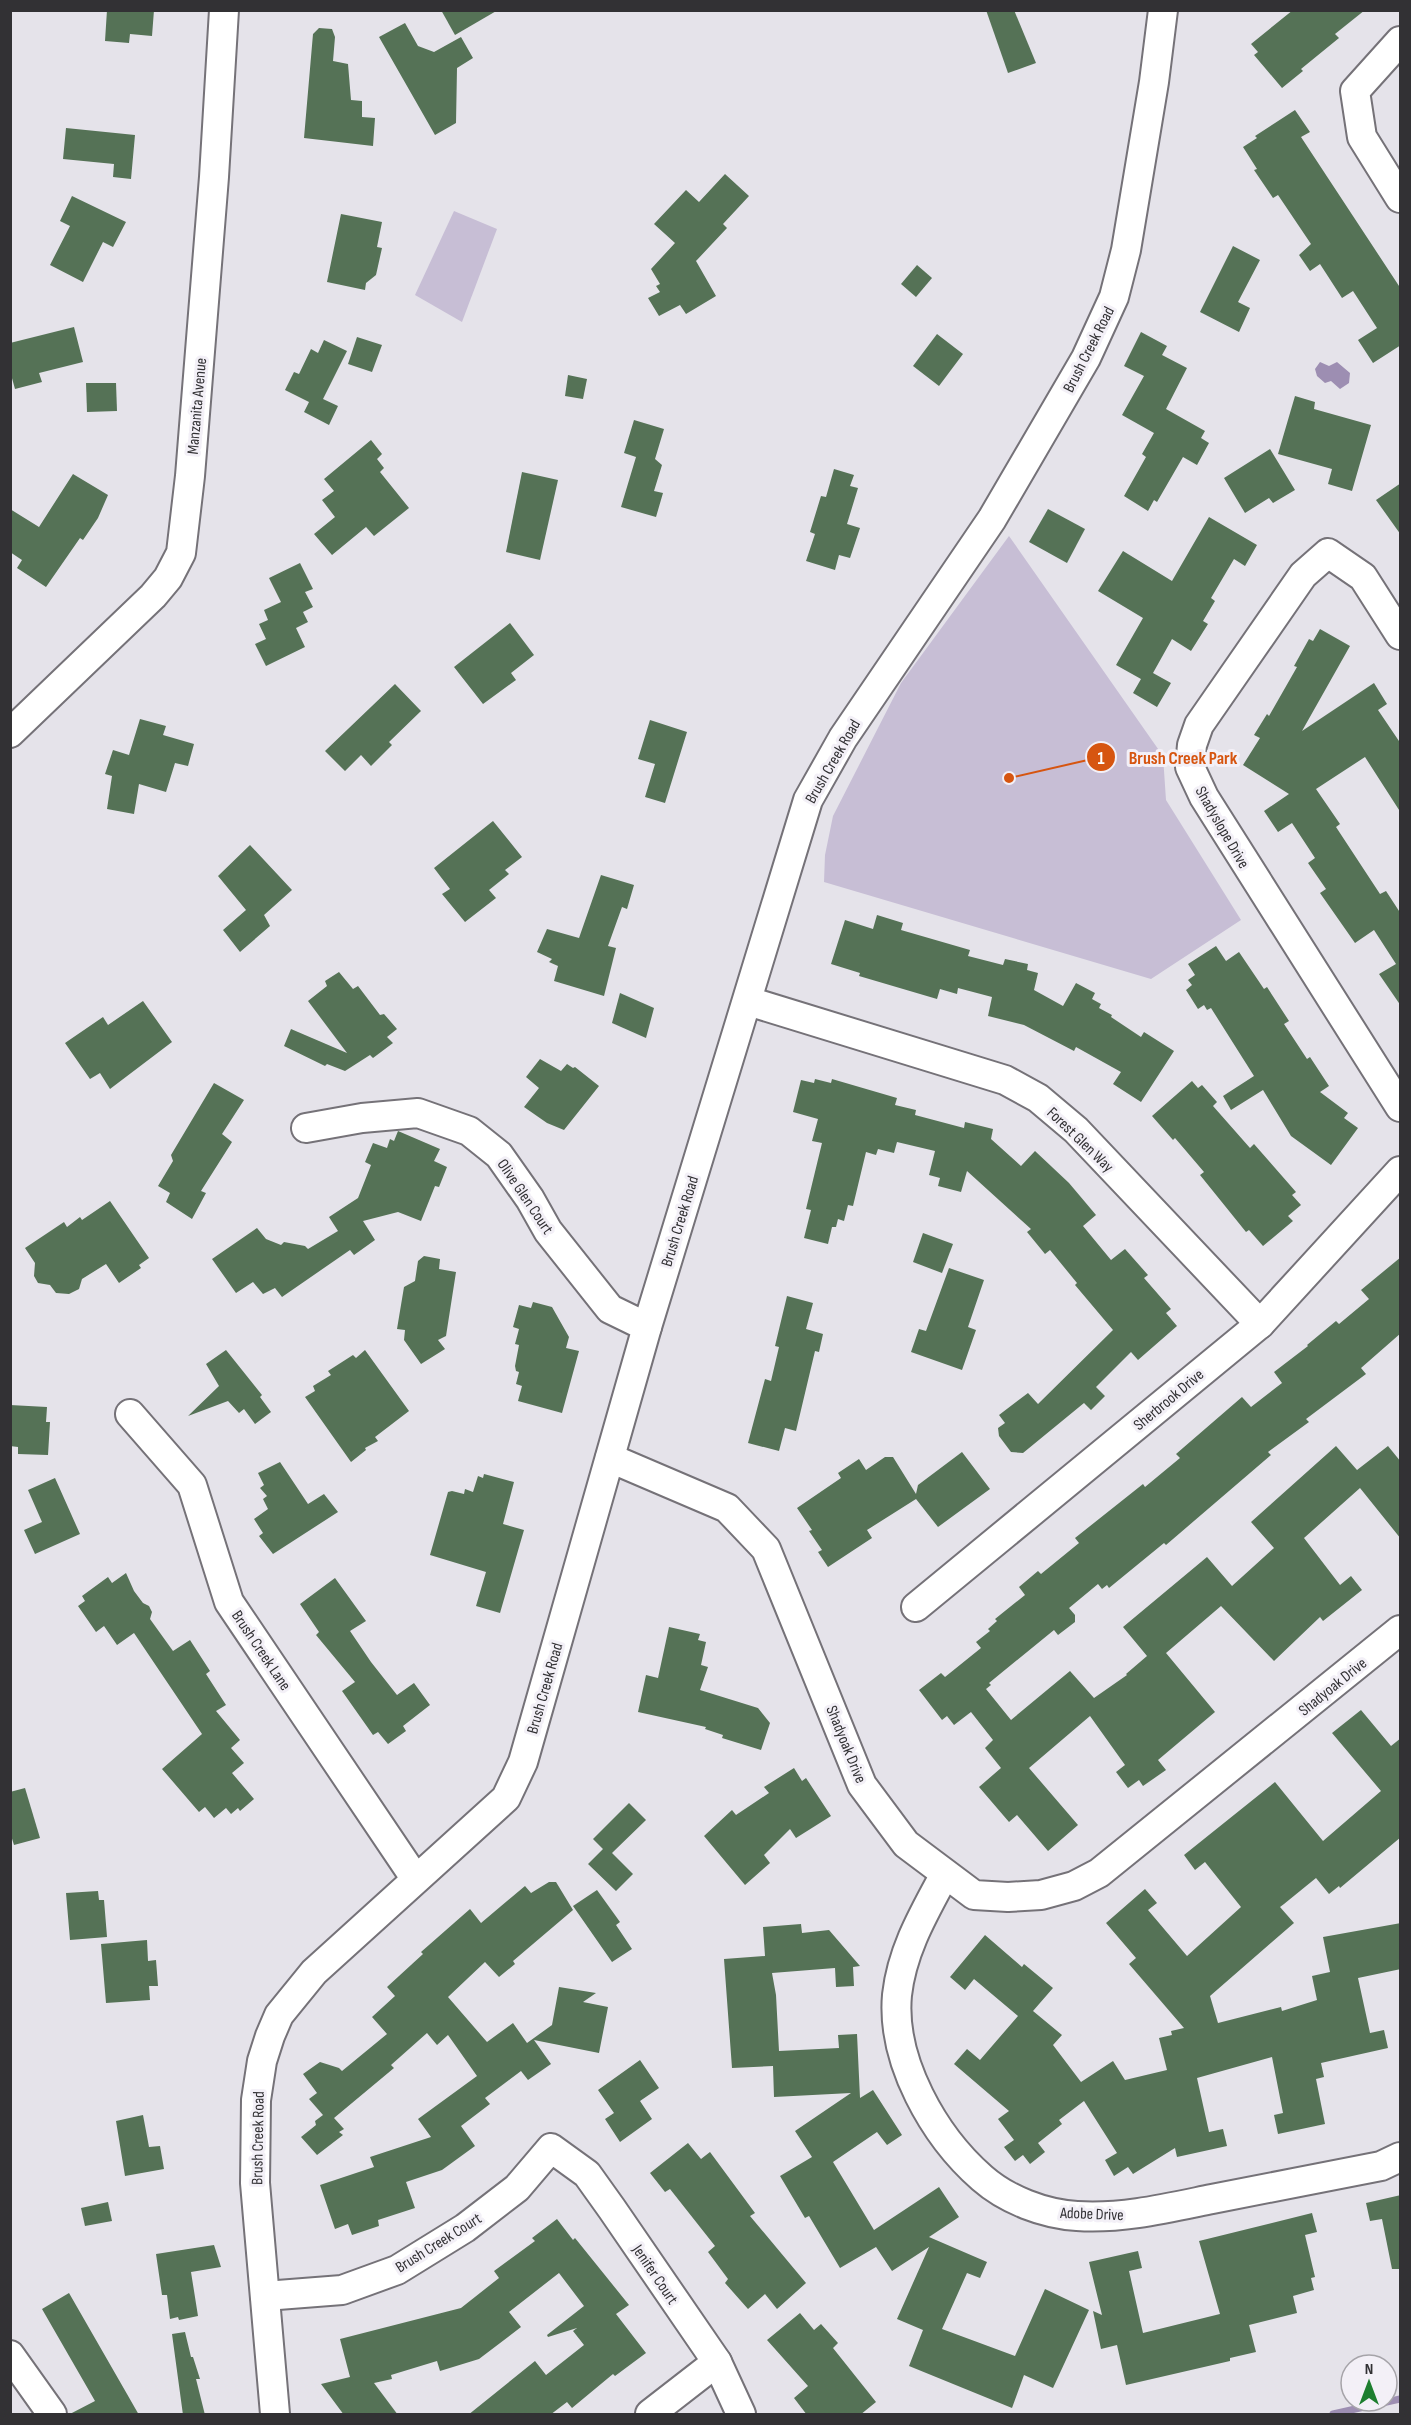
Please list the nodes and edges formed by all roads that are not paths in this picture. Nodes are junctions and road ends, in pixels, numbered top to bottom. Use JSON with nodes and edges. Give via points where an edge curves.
{"nodes":[{"id":1,"x":224,"y":10,"type":"edge"},
{"id":2,"x":1163,"y":10,"type":"edge"},
{"id":3,"x":1401,"y":40,"type":"edge"},
{"id":4,"x":1401,"y":198,"type":"edge"},
{"id":5,"x":1401,"y":635,"type":"edge"},
{"id":6,"x":10,"y":733,"type":"edge"},
{"id":7,"x":748,"y":1001,"type":"junction"},
{"id":8,"x":1401,"y":1107,"type":"edge"},
{"id":9,"x":306,"y":1128,"type":"dead end"},
{"id":10,"x":1401,"y":1171,"type":"edge"},
{"id":11,"x":1260,"y":1324,"type":"junction"},
{"id":12,"x":647,"y":1327,"type":"junction"},
{"id":13,"x":130,"y":1414,"type":"dead end"},
{"id":14,"x":610,"y":1458,"type":"junction"},
{"id":15,"x":916,"y":1607,"type":"dead end"},
{"id":16,"x":1401,"y":1630,"type":"edge"},
{"id":17,"x":945,"y":1874,"type":"junction"},
{"id":18,"x":415,"y":1878,"type":"junction"},
{"id":19,"x":551,"y":2148,"type":"joint"},
{"id":20,"x":1401,"y":2157,"type":"edge"},
{"id":21,"x":266,"y":2296,"type":"junction"},
{"id":22,"x":10,"y":2355,"type":"edge"},
{"id":23,"x":717,"y":2362,"type":"junction"},
{"id":24,"x":52,"y":2415,"type":"edge"},
{"id":25,"x":275,"y":2415,"type":"edge"},
{"id":26,"x":650,"y":2415,"type":"edge"},
{"id":27,"x":741,"y":2415,"type":"edge"}],
"edges":[{"from":1,"to":6,"type":"street","name":"Manzanita Avenue","via":[[181,553],[153,596]]},
{"from":2,"to":7,"type":"street","name":"Brush Creek Road","via":[[1126,250],[1114,297],[1086,358],[992,519],[843,738],[808,800]]},
{"from":3,"to":4,"type":"street","via":[[1355,91],[1362,137]]},
{"from":5,"to":8,"type":"street","name":"Shadyslope Drive","via":[[1363,577],[1328,553],[1303,575],[1200,725],[1192,745],[1190,767],[1260,889]]},
{"from":7,"to":11,"type":"street","name":"Forest Glen Way","via":[[1005,1080],[1038,1098],[1076,1130]]},
{"from":7,"to":12,"type":"street","name":"Brush Creek Road"},
{"from":9,"to":12,"type":"street","name":"Olive Glen Court","via":[[418,1113],[469,1131],[499,1155],[548,1231],[610,1309]]},
{"from":10,"to":11,"type":"street","name":"Sherbrook Drive"},
{"from":11,"to":15,"type":"street","name":"Sherbrook Drive"},
{"from":12,"to":14,"type":"street","name":"Brush Creek Road"},
{"from":13,"to":18,"type":"street","name":"Brush Creek Lane","via":[[192,1485],[229,1602]]},
{"from":14,"to":17,"type":"street","name":"Shadyoak Drive","via":[[727,1508],[766,1550],[862,1785],[906,1844]]},
{"from":14,"to":18,"type":"street","name":"Brush Creek Road","via":[[523,1762],[506,1798]]},
{"from":16,"to":17,"type":"street","name":"Shadyoak Drive","via":[[1099,1873],[1074,1886],[1041,1895],[1008,1897],[974,1895]]},
{"from":17,"to":20,"type":"street","name":"Adobe Drive","via":[[914,1931],[903,1963],[897,1996],[898,2029],[910,2080],[924,2105],[959,2154],[983,2179],[1008,2196],[1043,2211],[1077,2216],[1137,2214],[1381,2166]]},
{"from":18,"to":21,"type":"street","name":"Brush Creek Road","via":[[314,1972],[279,2015],[270,2036],[256,2100],[255,2183]]},
{"from":19,"to":21,"type":"street","name":"Brush Creek Court","via":[[517,2188],[465,2228],[397,2270],[342,2290]]},
{"from":19,"to":23,"type":"street","name":"Jenifer Court","via":[[587,2174]]},
{"from":21,"to":25,"type":"street","name":"Brush Creek Road"},
{"from":22,"to":24,"type":"street"},
{"from":23,"to":26,"type":"street"},
{"from":23,"to":27,"type":"street","name":"Jenifer Court"}]}
